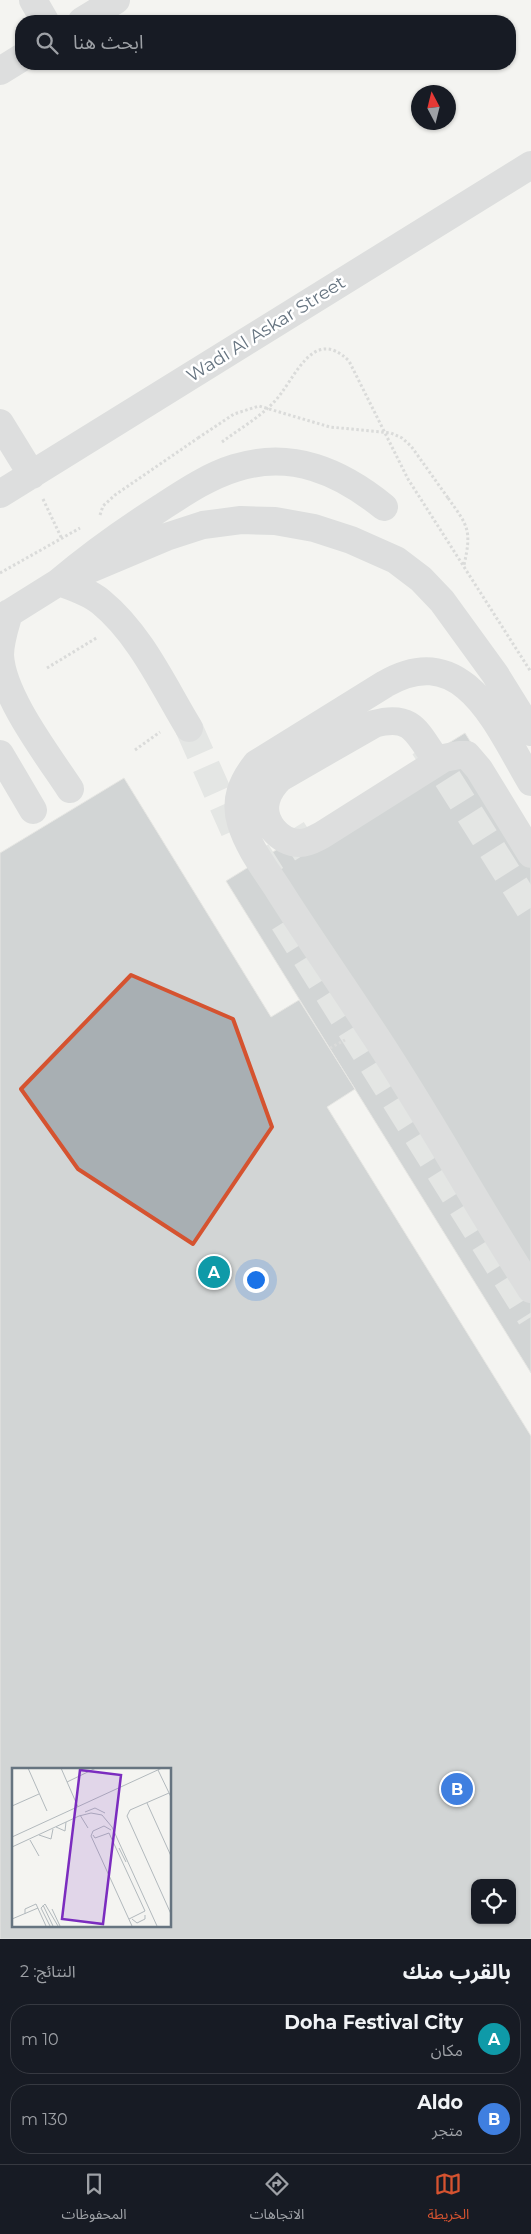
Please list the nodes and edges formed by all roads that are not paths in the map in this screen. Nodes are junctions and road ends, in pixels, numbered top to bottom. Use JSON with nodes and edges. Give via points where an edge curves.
{"nodes":[{"id":1,"x":33,"y":0,"type":"edge"},
{"id":2,"x":116,"y":0,"type":"edge"},
{"id":3,"x":42,"y":15,"type":"edge"},
{"id":4,"x":92,"y":15,"type":"edge"},
{"id":5,"x":15,"y":62,"type":"edge"},
{"id":6,"x":0,"y":71,"type":"edge"},
{"id":7,"x":531,"y":164,"type":"edge"},
{"id":8,"x":0,"y":423,"type":"edge"},
{"id":9,"x":32,"y":475,"type":"junction"},
{"id":10,"x":0,"y":494,"type":"edge"},
{"id":11,"x":384,"y":507,"type":"dead end"},
{"id":12,"x":60,"y":582,"type":"junction"},
{"id":13,"x":4,"y":616,"type":"edge"},
{"id":14,"x":177,"y":728,"type":"tunnel mouth"},
{"id":15,"x":531,"y":732,"type":"edge"},
{"id":16,"x":0,"y":754,"type":"edge"},
{"id":17,"x":434,"y":757,"type":"dead end"},
{"id":18,"x":531,"y":782,"type":"edge"},
{"id":19,"x":70,"y":789,"type":"dead end"},
{"id":20,"x":33,"y":810,"type":"dead end"},
{"id":21,"x":531,"y":854,"type":"edge"},
{"id":22,"x":531,"y":1289,"type":"edge"}],
"edges":[{"from":1,"to":3,"type":"street"},
{"from":2,"to":4,"type":"street"},
{"from":5,"to":6,"type":"street"},
{"from":7,"to":9,"type":"street","name":"Wadi Al Askar Street"},
{"from":8,"to":9,"type":"street"},
{"from":9,"to":10,"type":"street","name":"Wadi Al Askar Street"},
{"from":11,"to":12,"type":"street","via":[[343,478],[305,465],[273,462],[236,467],[187,491],[124,532]]},
{"from":12,"to":13,"type":"street"},
{"from":12,"to":14,"type":"street","via":[[100,600],[125,627],[139,645]]},
{"from":12,"to":15,"type":"street","via":[[166,537],[203,526],[241,520],[276,521],[333,534],[396,560],[442,600],[495,674]]},
{"from":13,"to":19,"type":"street","via":[[0,654],[5,682]]},
{"from":16,"to":20,"type":"street"},
{"from":17,"to":21,"type":"street","via":[[409,724],[388,720],[374,724],[280,778],[265,801],[267,819],[271,828],[286,840],[309,841],[444,758],[467,755]]},
{"from":18,"to":22,"type":"street","via":[[488,711],[470,688],[443,673],[413,672],[398,676],[256,764],[239,792],[238,808],[241,824],[259,860],[369,1025]]}]}
